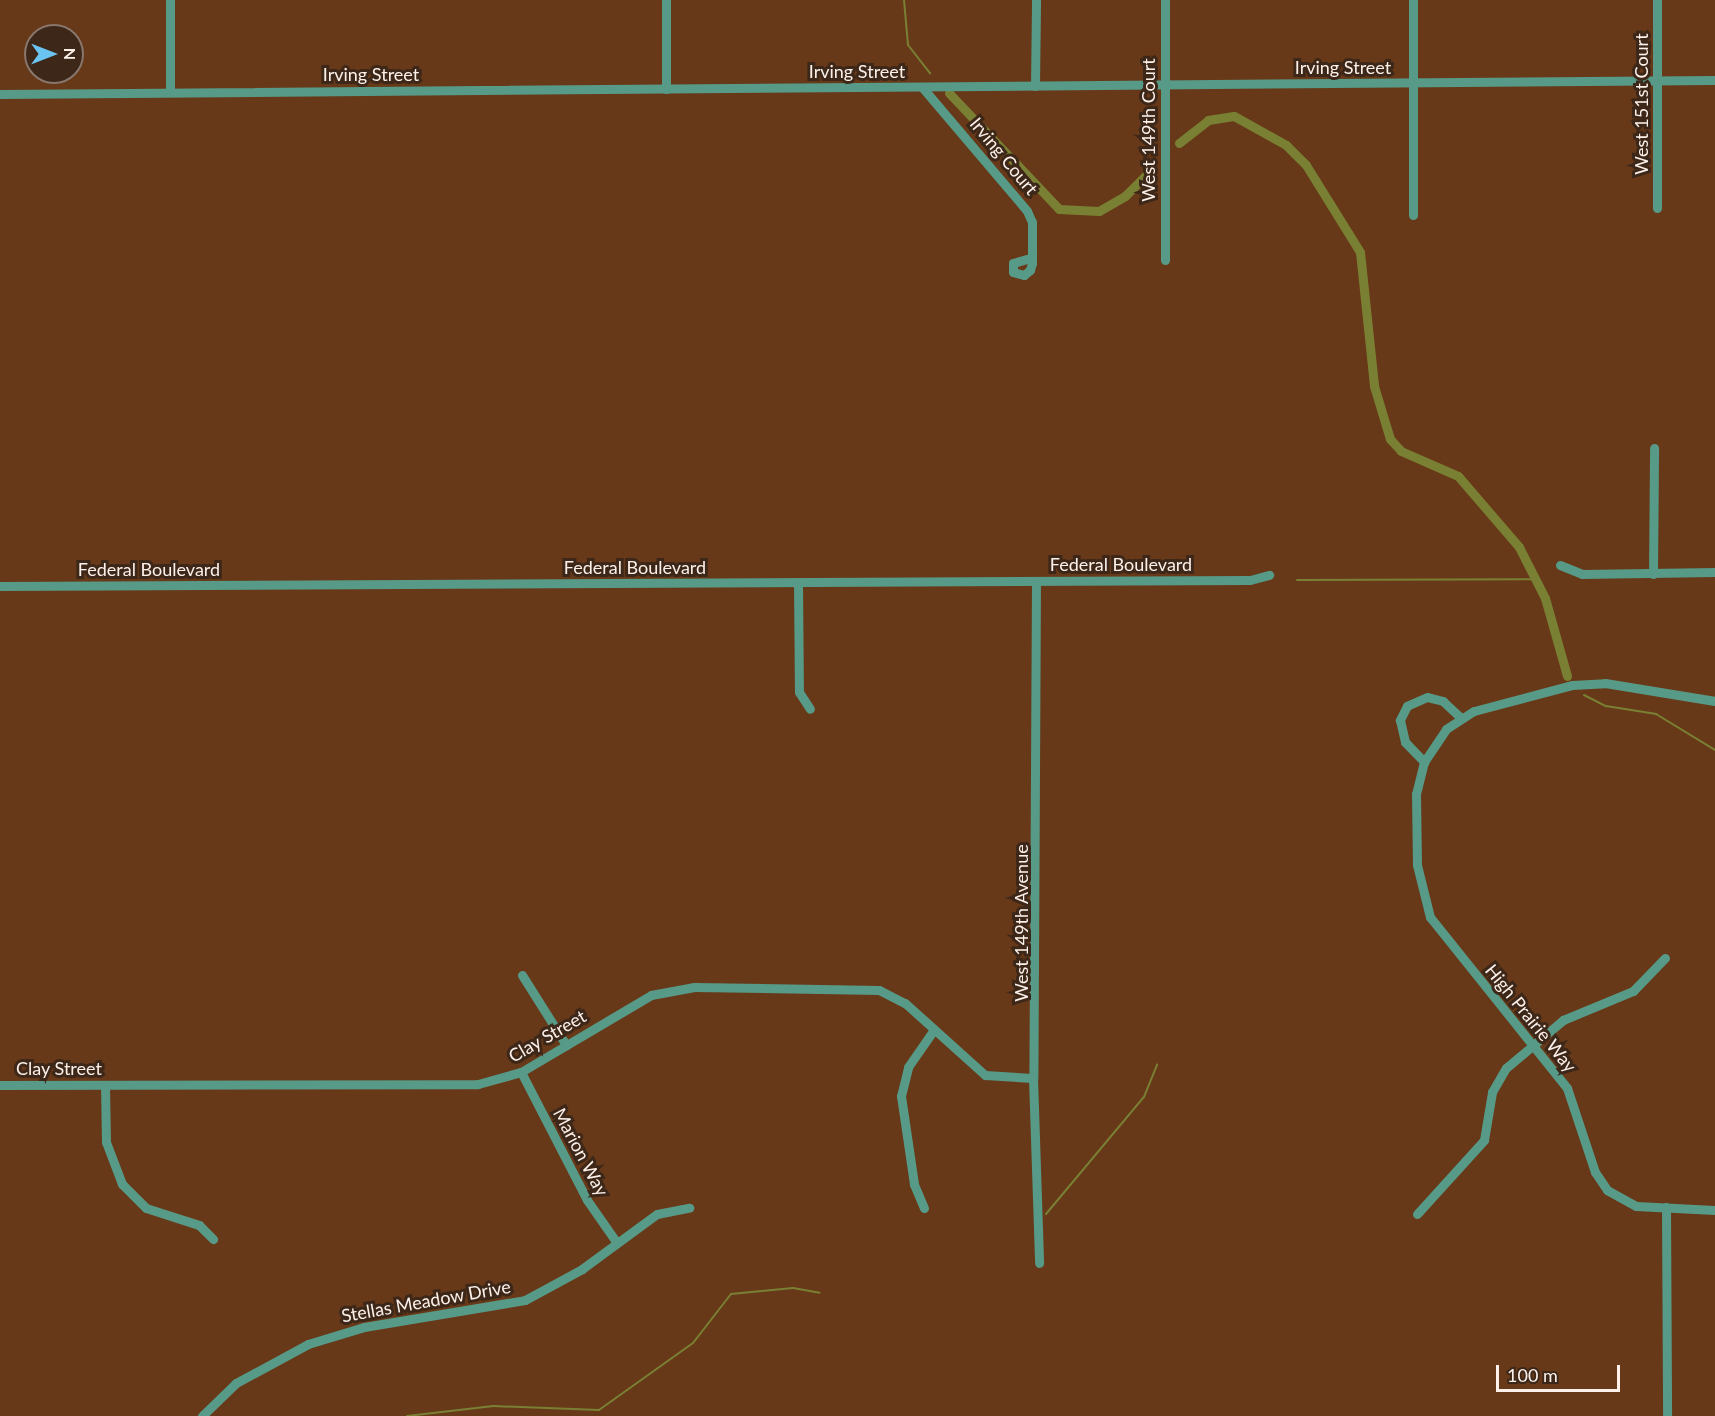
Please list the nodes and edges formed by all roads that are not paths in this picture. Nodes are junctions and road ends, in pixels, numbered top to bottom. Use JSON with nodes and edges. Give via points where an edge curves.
{"nodes":[{"id":1,"x":170,"y":0,"type":"edge"},
{"id":2,"x":666,"y":0,"type":"edge"},
{"id":3,"x":1036,"y":0,"type":"edge"},
{"id":4,"x":1165,"y":0,"type":"edge"},
{"id":5,"x":1413,"y":0,"type":"edge"},
{"id":6,"x":1657,"y":0,"type":"edge"},
{"id":7,"x":1715,"y":80,"type":"edge"},
{"id":8,"x":1657,"y":81,"type":"junction"},
{"id":9,"x":1414,"y":83,"type":"junction"},
{"id":10,"x":1165,"y":84,"type":"junction"},
{"id":11,"x":1035,"y":86,"type":"junction"},
{"id":12,"x":922,"y":87,"type":"junction"},
{"id":13,"x":666,"y":88,"type":"junction"},
{"id":14,"x":170,"y":92,"type":"junction"},
{"id":15,"x":0,"y":94,"type":"edge"},
{"id":16,"x":1657,"y":208,"type":"dead end"},
{"id":17,"x":1413,"y":215,"type":"dead end"},
{"id":18,"x":1031,"y":258,"type":"dead end"},
{"id":19,"x":1165,"y":260,"type":"dead end"},
{"id":20,"x":1654,"y":448,"type":"dead end"},
{"id":21,"x":1560,"y":565,"type":"dead end"},
{"id":22,"x":1715,"y":572,"type":"edge"},
{"id":23,"x":1653,"y":574,"type":"junction"},
{"id":24,"x":1269,"y":575,"type":"dead end"},
{"id":25,"x":1036,"y":581,"type":"junction"},
{"id":26,"x":798,"y":582,"type":"junction"},
{"id":27,"x":0,"y":586,"type":"edge"},
{"id":28,"x":1715,"y":701,"type":"edge"},
{"id":29,"x":810,"y":709,"type":"dead end"},
{"id":30,"x":1461,"y":718,"type":"junction"},
{"id":31,"x":1424,"y":762,"type":"junction"},
{"id":32,"x":1665,"y":958,"type":"dead end"},
{"id":33,"x":522,"y":975,"type":"dead end"},
{"id":34,"x":933,"y":1031,"type":"junction"},
{"id":35,"x":566,"y":1045,"type":"junction"},
{"id":36,"x":1533,"y":1045,"type":"junction"},
{"id":37,"x":521,"y":1072,"type":"junction"},
{"id":38,"x":1033,"y":1078,"type":"junction"},
{"id":39,"x":0,"y":1085,"type":"edge"},
{"id":40,"x":105,"y":1085,"type":"junction"},
{"id":41,"x":1666,"y":1207,"type":"junction"},
{"id":42,"x":690,"y":1208,"type":"dead end"},
{"id":43,"x":924,"y":1208,"type":"dead end"},
{"id":44,"x":1715,"y":1209,"type":"edge"},
{"id":45,"x":1417,"y":1214,"type":"dead end"},
{"id":46,"x":213,"y":1239,"type":"dead end"},
{"id":47,"x":617,"y":1243,"type":"junction"},
{"id":48,"x":1039,"y":1263,"type":"dead end"},
{"id":49,"x":202,"y":1416,"type":"edge"},
{"id":50,"x":1667,"y":1416,"type":"edge"}],
"edges":[{"from":1,"to":14,"type":"street"},
{"from":2,"to":13,"type":"street"},
{"from":3,"to":11,"type":"street"},
{"from":4,"to":10,"type":"street","name":"West 149th Court"},
{"from":5,"to":9,"type":"street"},
{"from":6,"to":8,"type":"street","name":"West 151st Court"},
{"from":7,"to":8,"type":"street","name":"Irving Street"},
{"from":8,"to":9,"type":"street","name":"Irving Street"},
{"from":8,"to":16,"type":"street","name":"West 151st Court"},
{"from":9,"to":10,"type":"street","name":"Irving Street"},
{"from":9,"to":17,"type":"street"},
{"from":10,"to":11,"type":"street","name":"Irving Street"},
{"from":10,"to":19,"type":"street","name":"West 149th Court"},
{"from":11,"to":12,"type":"street","name":"Irving Street"},
{"from":12,"to":13,"type":"street","name":"Irving Street"},
{"from":12,"to":18,"type":"street","name":"Irving Court","via":[[1028,211]]},
{"from":13,"to":14,"type":"street","name":"Irving Street"},
{"from":14,"to":15,"type":"street","name":"Irving Street"},
{"from":20,"to":23,"type":"street"},
{"from":21,"to":23,"type":"street","via":[[1581,574]]},
{"from":22,"to":23,"type":"street"},
{"from":24,"to":25,"type":"street","name":"Federal Boulevard","via":[[1250,580]]},
{"from":25,"to":26,"type":"street","name":"Federal Boulevard"},
{"from":25,"to":38,"type":"street","name":"West 149th Avenue"},
{"from":26,"to":27,"type":"street","name":"Federal Boulevard"},
{"from":26,"to":29,"type":"street","via":[[799,692]]},
{"from":28,"to":30,"type":"street","name":"High Prairie Way","via":[[1588,683]]},
{"from":30,"to":31,"type":"street","name":"High Prairie Way","via":[[1437,739]]},
{"from":30,"to":31,"type":"street","via":[[1436,698],[1407,706],[1400,720],[1402,736]]},
{"from":31,"to":36,"type":"street","name":"High Prairie Way","via":[[1416,794],[1418,875],[1424,902],[1438,930]]},
{"from":32,"to":36,"type":"street","via":[[1633,991],[1575,1014]]},
{"from":33,"to":35,"type":"street"},
{"from":34,"to":35,"type":"street","name":"Clay Street","via":[[897,998],[870,988],[694,987],[651,995]]},
{"from":34,"to":38,"type":"street","name":"Clay Street","via":[[985,1075]]},
{"from":34,"to":43,"type":"street","via":[[908,1067],[901,1096],[914,1184]]},
{"from":35,"to":37,"type":"street","name":"Clay Street"},
{"from":36,"to":41,"type":"street","name":"High Prairie Way","via":[[1567,1088],[1595,1172],[1607,1190],[1636,1206]]},
{"from":36,"to":45,"type":"street","via":[[1496,1083],[1488,1130],[1478,1149]]},
{"from":37,"to":40,"type":"street","name":"Clay Street","via":[[478,1084]]},
{"from":37,"to":47,"type":"street","name":"Marion Way","via":[[587,1200]]},
{"from":38,"to":48,"type":"street","name":"West 149th Avenue"},
{"from":39,"to":40,"type":"street","name":"Clay Street"},
{"from":40,"to":46,"type":"street","via":[[106,1142],[122,1184],[146,1208],[200,1225]]},
{"from":41,"to":44,"type":"street","name":"High Prairie Way"},
{"from":41,"to":50,"type":"street"},
{"from":42,"to":47,"type":"street","name":"Stellas Meadow Drive","via":[[657,1214]]},
{"from":47,"to":49,"type":"street","name":"Stellas Meadow Drive","via":[[525,1300],[364,1326],[308,1344],[243,1378]]}]}
